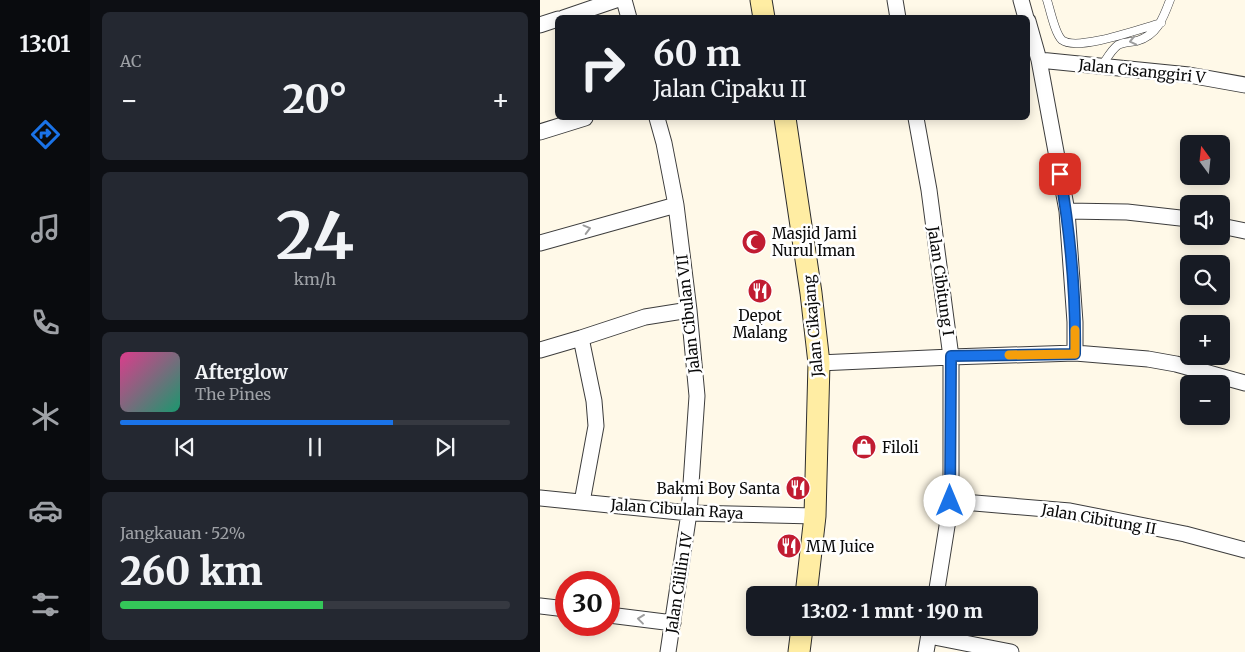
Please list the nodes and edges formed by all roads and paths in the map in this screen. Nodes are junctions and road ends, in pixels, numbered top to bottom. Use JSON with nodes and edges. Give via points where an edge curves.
{"nodes":[{"id":1,"x":616,"y":0,"type":"edge"},
{"id":2,"x":624,"y":0,"type":"edge"},
{"id":3,"x":760,"y":0,"type":"edge"},
{"id":4,"x":895,"y":0,"type":"edge"},
{"id":5,"x":1021,"y":0,"type":"edge"},
{"id":6,"x":1047,"y":0,"type":"edge"},
{"id":7,"x":1170,"y":0,"type":"edge"},
{"id":8,"x":572,"y":15,"type":"edge"},
{"id":9,"x":628,"y":15,"type":"edge"},
{"id":10,"x":763,"y":15,"type":"edge"},
{"id":11,"x":898,"y":15,"type":"edge"},
{"id":12,"x":1025,"y":15,"type":"edge"},
{"id":13,"x":555,"y":20,"type":"edge"},
{"id":14,"x":1161,"y":23,"type":"junction"},
{"id":15,"x":540,"y":25,"type":"edge"},
{"id":16,"x":1030,"y":30,"type":"edge"},
{"id":17,"x":1038,"y":60,"type":"junction"},
{"id":18,"x":1101,"y":67,"type":"junction"},
{"id":19,"x":1245,"y":85,"type":"edge"},
{"id":20,"x":579,"y":120,"type":"edge"},
{"id":21,"x":658,"y":120,"type":"edge"},
{"id":22,"x":785,"y":120,"type":"edge"},
{"id":23,"x":916,"y":120,"type":"edge"},
{"id":24,"x":540,"y":132,"type":"edge"},
{"id":25,"x":676,"y":205,"type":"junction"},
{"id":26,"x":1066,"y":211,"type":"junction"},
{"id":27,"x":1180,"y":218,"type":"edge"},
{"id":28,"x":1230,"y":228,"type":"edge"},
{"id":29,"x":1245,"y":231,"type":"edge"},
{"id":30,"x":540,"y":243,"type":"edge"},
{"id":31,"x":688,"y":310,"type":"junction"},
{"id":32,"x":581,"y":338,"type":"junction"},
{"id":33,"x":540,"y":350,"type":"edge"},
{"id":34,"x":1075,"y":354,"type":"junction"},
{"id":35,"x":951,"y":356,"type":"junction"},
{"id":36,"x":819,"y":363,"type":"junction"},
{"id":37,"x":1245,"y":383,"type":"edge"},
{"id":38,"x":540,"y":498,"type":"edge"},
{"id":39,"x":950,"y":501,"type":"junction"},
{"id":40,"x":582,"y":502,"type":"junction"},
{"id":41,"x":689,"y":513,"type":"junction"},
{"id":42,"x":815,"y":516,"type":"junction"},
{"id":43,"x":1245,"y":550,"type":"edge"},
{"id":44,"x":807,"y":586,"type":"edge"},
{"id":45,"x":937,"y":586,"type":"edge"},
{"id":46,"x":540,"y":606,"type":"edge"},
{"id":47,"x":555,"y":608,"type":"edge"},
{"id":48,"x":620,"y":616,"type":"edge"},
{"id":49,"x":673,"y":623,"type":"junction"},
{"id":50,"x":801,"y":636,"type":"edge"},
{"id":51,"x":929,"y":636,"type":"edge"},
{"id":52,"x":946,"y":636,"type":"edge"},
{"id":53,"x":668,"y":652,"type":"edge"},
{"id":54,"x":799,"y":652,"type":"edge"},
{"id":55,"x":926,"y":652,"type":"edge"},
{"id":56,"x":1011,"y":652,"type":"edge"}],
"edges":[{"from":1,"to":8,"type":"street"},
{"from":2,"to":9,"type":"street"},
{"from":3,"to":10,"type":"street"},
{"from":4,"to":11,"type":"street"},
{"from":5,"to":12,"type":"street"},
{"from":6,"to":14,"type":"lane","via":[[1059,36],[1071,43],[1087,43]]},
{"from":7,"to":14,"type":"lane"},
{"from":13,"to":15,"type":"street"},
{"from":14,"to":18,"type":"lane","one_way":true,"via":[[1153,34],[1117,46]]},
{"from":16,"to":17,"type":"street"},
{"from":17,"to":18,"type":"street","name":"Jalan Cisanggiri V"},
{"from":17,"to":26,"type":"street"},
{"from":18,"to":19,"type":"street","name":"Jalan Cisanggiri V","via":[[1189,75]]},
{"from":20,"to":24,"type":"street"},
{"from":21,"to":25,"type":"street","name":"Jalan Cibulan VII"},
{"from":22,"to":36,"type":"street","name":"Jalan Cikajang","via":[[812,293]]},
{"from":23,"to":35,"type":"street","name":"Jalan Cibitung I"},
{"from":30,"to":25,"type":"street","one_way":true},
{"from":25,"to":31,"type":"street","name":"Jalan Cibulan VII"},
{"from":26,"to":27,"type":"street","via":[[1127,212]]},
{"from":26,"to":34,"type":"street","via":[[1076,322]]},
{"from":28,"to":29,"type":"street"},
{"from":31,"to":32,"type":"street","via":[[645,317]]},
{"from":31,"to":41,"type":"street","name":"Jalan Cibulan VII","via":[[696,396]]},
{"from":32,"to":33,"type":"street"},
{"from":32,"to":40,"type":"street","via":[[596,426]]},
{"from":34,"to":35,"type":"street"},
{"from":34,"to":37,"type":"street","via":[[1148,359]]},
{"from":35,"to":36,"type":"street"},
{"from":35,"to":39,"type":"street","name":"Jalan Cibitung I"},
{"from":36,"to":42,"type":"street","name":"Jalan Cikajang"},
{"from":38,"to":40,"type":"street","name":"Jalan Cibulan Raya"},
{"from":39,"to":43,"type":"street","name":"Jalan Cibitung II","via":[[1070,511]]},
{"from":39,"to":45,"type":"street","name":"Jalan Cibitung I"},
{"from":40,"to":41,"type":"street","name":"Jalan Cibulan Raya"},
{"from":41,"to":42,"type":"street","name":"Jalan Cibulan Raya"},
{"from":41,"to":49,"type":"street","name":"Jalan Cililin IV"},
{"from":42,"to":44,"type":"street","name":"Jalan Cikajang"},
{"from":46,"to":47,"type":"street"},
{"from":49,"to":48,"type":"street","one_way":true},
{"from":49,"to":53,"type":"street","name":"Jalan Cililin IV"},
{"from":50,"to":54,"type":"street"},
{"from":51,"to":55,"type":"street"},
{"from":52,"to":56,"type":"street"}]}
